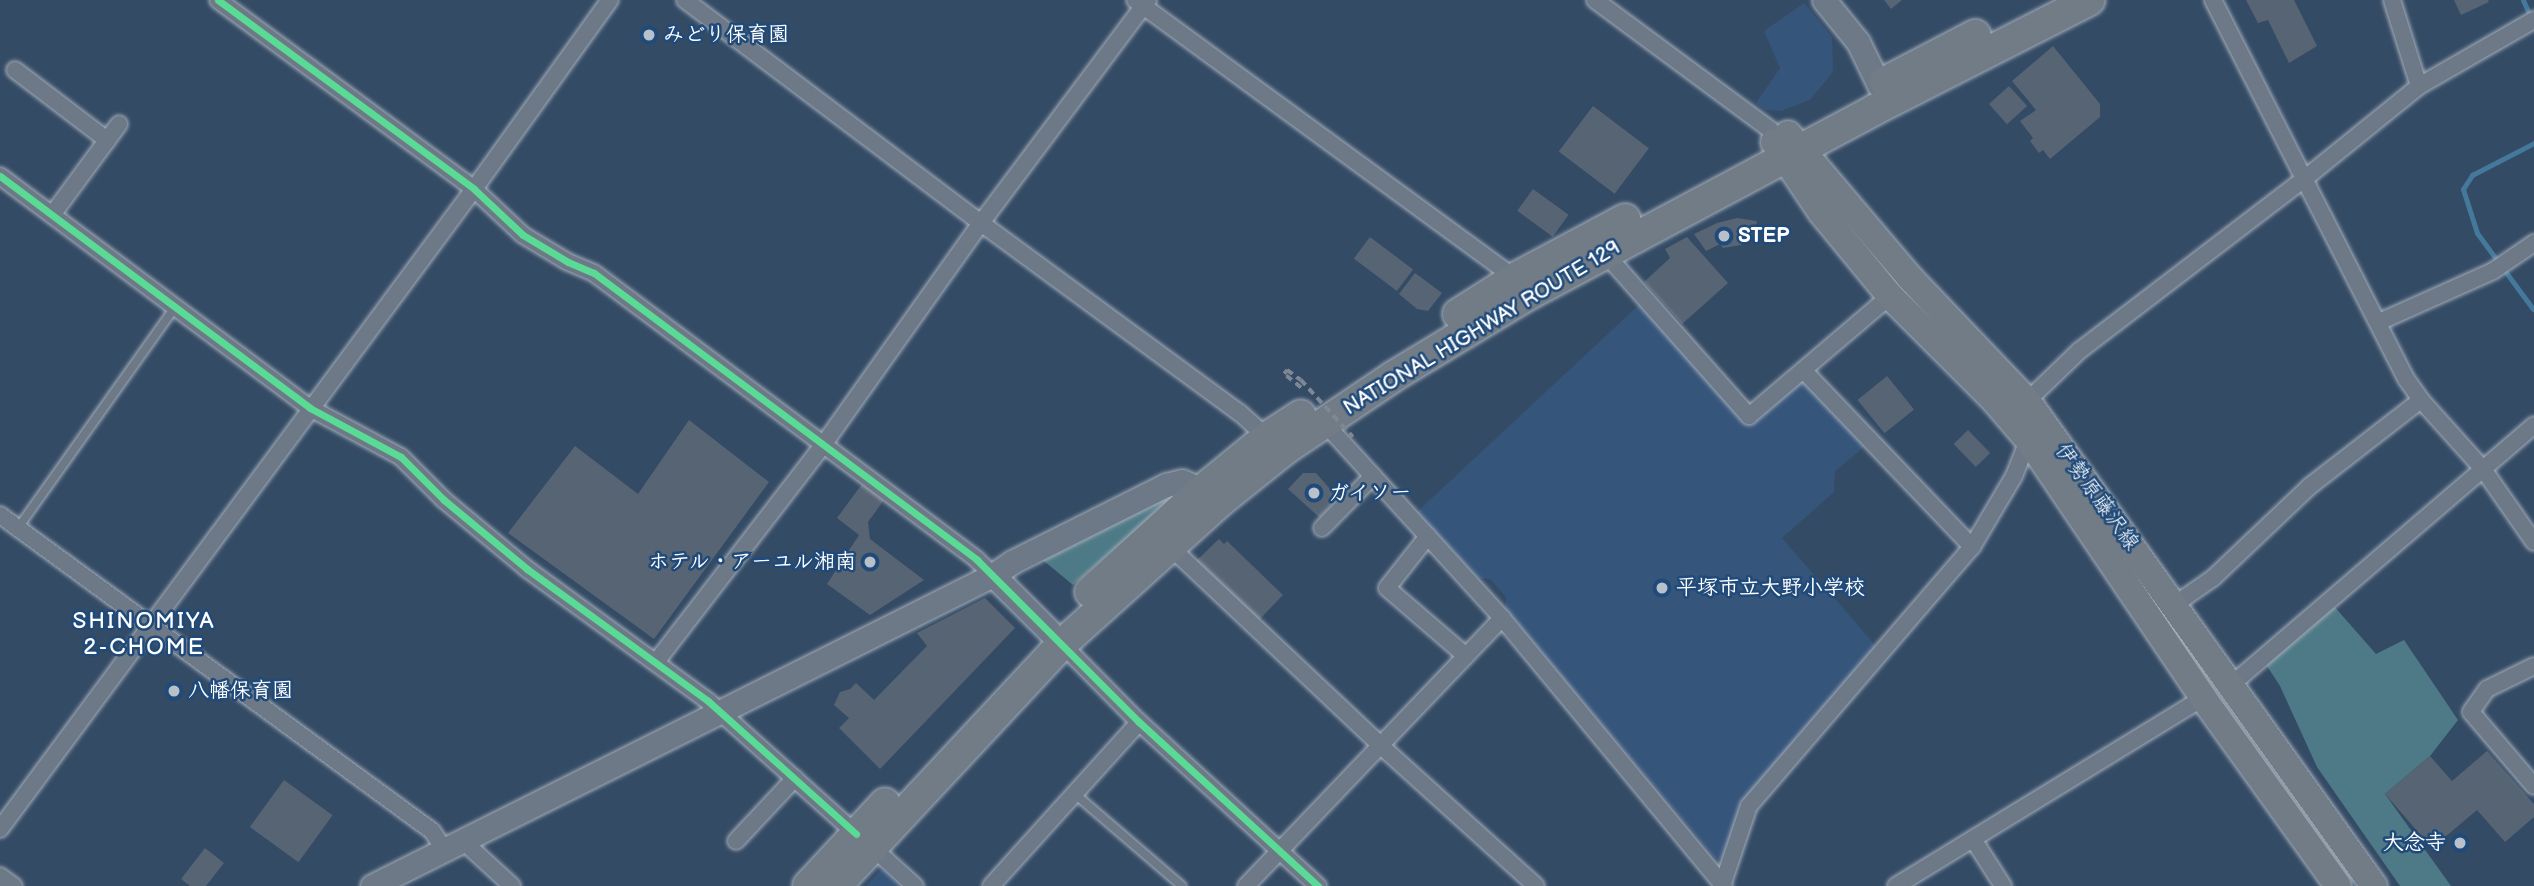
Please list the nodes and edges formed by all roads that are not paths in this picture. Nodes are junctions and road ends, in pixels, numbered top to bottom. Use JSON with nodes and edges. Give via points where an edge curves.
{"nodes":[{"id":1,"x":218,"y":0,"type":"edge"},
{"id":2,"x":610,"y":0,"type":"edge"},
{"id":3,"x":685,"y":0,"type":"edge"},
{"id":4,"x":1595,"y":0,"type":"edge"},
{"id":5,"x":1824,"y":0,"type":"edge"},
{"id":6,"x":2043,"y":0,"type":"edge"},
{"id":7,"x":2090,"y":0,"type":"edge"},
{"id":8,"x":2213,"y":0,"type":"edge"},
{"id":9,"x":2392,"y":0,"type":"edge"},
{"id":10,"x":1142,"y":2,"type":"edge"},
{"id":11,"x":2530,"y":22,"type":"edge"},
{"id":12,"x":15,"y":70,"type":"dead end"},
{"id":13,"x":2419,"y":86,"type":"junction"},
{"id":14,"x":1883,"y":98,"type":"junction"},
{"id":15,"x":119,"y":124,"type":"dead end"},
{"id":16,"x":107,"y":140,"type":"junction"},
{"id":17,"x":1783,"y":143,"type":"junction"},
{"id":18,"x":0,"y":176,"type":"edge"},
{"id":19,"x":2303,"y":180,"type":"junction"},
{"id":20,"x":474,"y":189,"type":"junction"},
{"id":21,"x":52,"y":215,"type":"junction"},
{"id":22,"x":981,"y":223,"type":"junction"},
{"id":23,"x":2534,"y":243,"type":"edge"},
{"id":24,"x":1598,"y":245,"type":"junction"},
{"id":25,"x":1515,"y":278,"type":"junction"},
{"id":26,"x":1891,"y":296,"type":"junction"},
{"id":27,"x":175,"y":307,"type":"junction"},
{"id":28,"x":2379,"y":322,"type":"junction"},
{"id":29,"x":1804,"y":371,"type":"junction"},
{"id":30,"x":2421,"y":400,"type":"junction"},
{"id":31,"x":1312,"y":406,"type":"junction"},
{"id":32,"x":310,"y":408,"type":"junction"},
{"id":33,"x":2019,"y":410,"type":"junction"},
{"id":34,"x":2534,"y":425,"type":"edge"},
{"id":35,"x":1267,"y":437,"type":"junction"},
{"id":36,"x":2029,"y":442,"type":"junction"},
{"id":37,"x":823,"y":445,"type":"junction"},
{"id":38,"x":2483,"y":469,"type":"junction"},
{"id":39,"x":1373,"y":475,"type":"junction"},
{"id":40,"x":1202,"y":490,"type":"junction"},
{"id":41,"x":0,"y":515,"type":"edge"},
{"id":42,"x":18,"y":528,"type":"junction"},
{"id":43,"x":1322,"y":528,"type":"dead end"},
{"id":44,"x":1428,"y":536,"type":"junction"},
{"id":45,"x":1162,"y":539,"type":"junction"},
{"id":46,"x":2534,"y":542,"type":"edge"},
{"id":47,"x":1972,"y":547,"type":"junction"},
{"id":48,"x":993,"y":575,"type":"junction"},
{"id":49,"x":2175,"y":605,"type":"junction"},
{"id":50,"x":1502,"y":618,"type":"junction"},
{"id":51,"x":150,"y":626,"type":"junction"},
{"id":52,"x":1055,"y":638,"type":"junction"},
{"id":53,"x":1466,"y":656,"type":"junction"},
{"id":54,"x":656,"y":662,"type":"junction"},
{"id":55,"x":2534,"y":666,"type":"edge"},
{"id":56,"x":2231,"y":685,"type":"junction"},
{"id":57,"x":2203,"y":698,"type":"junction"},
{"id":58,"x":719,"y":710,"type":"junction"},
{"id":59,"x":1139,"y":722,"type":"junction"},
{"id":60,"x":1380,"y":745,"type":"junction"},
{"id":61,"x":795,"y":778,"type":"junction"},
{"id":62,"x":2534,"y":786,"type":"edge"},
{"id":63,"x":1075,"y":794,"type":"junction"},
{"id":64,"x":0,"y":829,"type":"edge"},
{"id":65,"x":1973,"y":839,"type":"junction"},
{"id":66,"x":864,"y":840,"type":"junction"},
{"id":67,"x":736,"y":841,"type":"dead end"},
{"id":68,"x":453,"y":845,"type":"junction"},
{"id":69,"x":1279,"y":850,"type":"junction"},
{"id":70,"x":0,"y":876,"type":"edge"},
{"id":71,"x":1723,"y":885,"type":"edge"},
{"id":72,"x":14,"y":886,"type":"edge"},
{"id":73,"x":372,"y":886,"type":"edge"},
{"id":74,"x":512,"y":886,"type":"edge"},
{"id":75,"x":808,"y":886,"type":"edge"},
{"id":76,"x":836,"y":886,"type":"edge"},
{"id":77,"x":915,"y":886,"type":"edge"},
{"id":78,"x":991,"y":886,"type":"edge"},
{"id":79,"x":1182,"y":886,"type":"edge"},
{"id":80,"x":1246,"y":886,"type":"edge"},
{"id":81,"x":1318,"y":886,"type":"edge"},
{"id":82,"x":1536,"y":886,"type":"edge"},
{"id":83,"x":1896,"y":886,"type":"edge"},
{"id":84,"x":2003,"y":886,"type":"edge"},
{"id":85,"x":2338,"y":886,"type":"edge"},
{"id":86,"x":2374,"y":886,"type":"edge"}],
"edges":[{"from":1,"to":20,"type":"street"},
{"from":2,"to":20,"type":"street"},
{"from":3,"to":22,"type":"street"},
{"from":4,"to":17,"type":"street"},
{"from":5,"to":14,"type":"street","via":[[1858,42]]},
{"from":6,"to":14,"type":"highway","name":"NATIONAL HIGHWAY ROUTE 129"},
{"from":7,"to":14,"type":"highway","name":"NATIONAL HIGHWAY ROUTE 129"},
{"from":8,"to":19,"type":"street"},
{"from":9,"to":13,"type":"street"},
{"from":10,"to":22,"type":"street"},
{"from":10,"to":25,"type":"street"},
{"from":11,"to":13,"type":"street"},
{"from":12,"to":16,"type":"street"},
{"from":13,"to":19,"type":"street"},
{"from":14,"to":17,"type":"highway","name":"NATIONAL HIGHWAY ROUTE 129"},
{"from":15,"to":16,"type":"street"},
{"from":16,"to":21,"type":"street"},
{"from":17,"to":24,"type":"highway","name":"NATIONAL HIGHWAY ROUTE 129"},
{"from":17,"to":26,"type":"main road","name":"伊勢原藤沢線","via":[[1821,212]]},
{"from":17,"to":33,"type":"main road","name":"伊勢原藤沢線","via":[[1910,278]]},
{"from":18,"to":21,"type":"street"},
{"from":19,"to":28,"type":"street"},
{"from":19,"to":33,"type":"street","via":[[2079,351]]},
{"from":20,"to":32,"type":"street"},
{"from":20,"to":37,"type":"street","via":[[523,235],[594,273]]},
{"from":21,"to":27,"type":"street"},
{"from":22,"to":35,"type":"street"},
{"from":22,"to":37,"type":"street"},
{"from":23,"to":28,"type":"street","via":[[2493,271]]},
{"from":24,"to":25,"type":"highway","name":"NATIONAL HIGHWAY ROUTE 129"},
{"from":24,"to":29,"type":"street","via":[[1749,416]]},
{"from":24,"to":31,"type":"highway","name":"NATIONAL HIGHWAY ROUTE 129","via":[[1394,376]]},
{"from":25,"to":31,"type":"highway","name":"NATIONAL HIGHWAY ROUTE 129"},
{"from":26,"to":29,"type":"street"},
{"from":26,"to":33,"type":"main road","name":"伊勢原藤沢線"},
{"from":27,"to":32,"type":"street"},
{"from":27,"to":42,"type":"lane"},
{"from":28,"to":30,"type":"street"},
{"from":29,"to":47,"type":"street"},
{"from":30,"to":38,"type":"street"},
{"from":30,"to":49,"type":"street","via":[[2310,486],[2213,578]]},
{"from":31,"to":35,"type":"highway","name":"NATIONAL HIGHWAY ROUTE 129"},
{"from":31,"to":39,"type":"street"},
{"from":31,"to":45,"type":"highway","name":"NATIONAL HIGHWAY ROUTE 129","via":[[1233,491]]},
{"from":32,"to":51,"type":"street"},
{"from":32,"to":54,"type":"street","via":[[401,457],[444,500],[527,569]]},
{"from":33,"to":36,"type":"main road","name":"伊勢原藤沢線"},
{"from":33,"to":49,"type":"main road","name":"伊勢原藤沢線"},
{"from":34,"to":38,"type":"street"},
{"from":35,"to":40,"type":"highway","name":"NATIONAL HIGHWAY ROUTE 129"},
{"from":36,"to":47,"type":"street"},
{"from":36,"to":57,"type":"main road","name":"伊勢原藤沢線"},
{"from":37,"to":48,"type":"street"},
{"from":37,"to":54,"type":"street"},
{"from":38,"to":46,"type":"street"},
{"from":38,"to":56,"type":"street"},
{"from":39,"to":43,"type":"street"},
{"from":39,"to":44,"type":"street"},
{"from":40,"to":45,"type":"highway","name":"NATIONAL HIGHWAY ROUTE 129"},
{"from":40,"to":48,"type":"street","via":[[1182,481],[1166,485]]},
{"from":41,"to":42,"type":"street"},
{"from":42,"to":51,"type":"street"},
{"from":44,"to":50,"type":"street"},
{"from":44,"to":53,"type":"street","via":[[1387,588]]},
{"from":45,"to":52,"type":"highway","name":"NATIONAL HIGHWAY ROUTE 129"},
{"from":45,"to":60,"type":"street"},
{"from":47,"to":71,"type":"street","via":[[1749,806]]},
{"from":48,"to":52,"type":"street"},
{"from":48,"to":58,"type":"street"},
{"from":49,"to":56,"type":"main road","name":"伊勢原藤沢線"},
{"from":50,"to":53,"type":"street"},
{"from":50,"to":71,"type":"street"},
{"from":51,"to":64,"type":"street"},
{"from":51,"to":68,"type":"street"},
{"from":52,"to":59,"type":"street"},
{"from":52,"to":66,"type":"highway","name":"NATIONAL HIGHWAY ROUTE 129"},
{"from":53,"to":60,"type":"street"},
{"from":54,"to":58,"type":"street"},
{"from":55,"to":62,"type":"street","via":[[2487,689],[2471,712]]},
{"from":56,"to":86,"type":"main road","name":"伊勢原藤沢線"},
{"from":57,"to":65,"type":"street"},
{"from":57,"to":85,"type":"main road","name":"伊勢原藤沢線"},
{"from":58,"to":61,"type":"street"},
{"from":58,"to":68,"type":"street"},
{"from":59,"to":63,"type":"street"},
{"from":59,"to":69,"type":"street"},
{"from":60,"to":69,"type":"street"},
{"from":60,"to":82,"type":"street"},
{"from":61,"to":66,"type":"street"},
{"from":61,"to":67,"type":"street"},
{"from":63,"to":78,"type":"street"},
{"from":63,"to":79,"type":"lane"},
{"from":65,"to":83,"type":"street"},
{"from":65,"to":84,"type":"street"},
{"from":66,"to":75,"type":"highway","name":"NATIONAL HIGHWAY ROUTE 129"},
{"from":66,"to":76,"type":"highway","name":"NATIONAL HIGHWAY ROUTE 129"},
{"from":66,"to":77,"type":"street"},
{"from":68,"to":73,"type":"street"},
{"from":68,"to":74,"type":"street"},
{"from":69,"to":80,"type":"street"},
{"from":69,"to":81,"type":"street"},
{"from":70,"to":72,"type":"street"}]}
